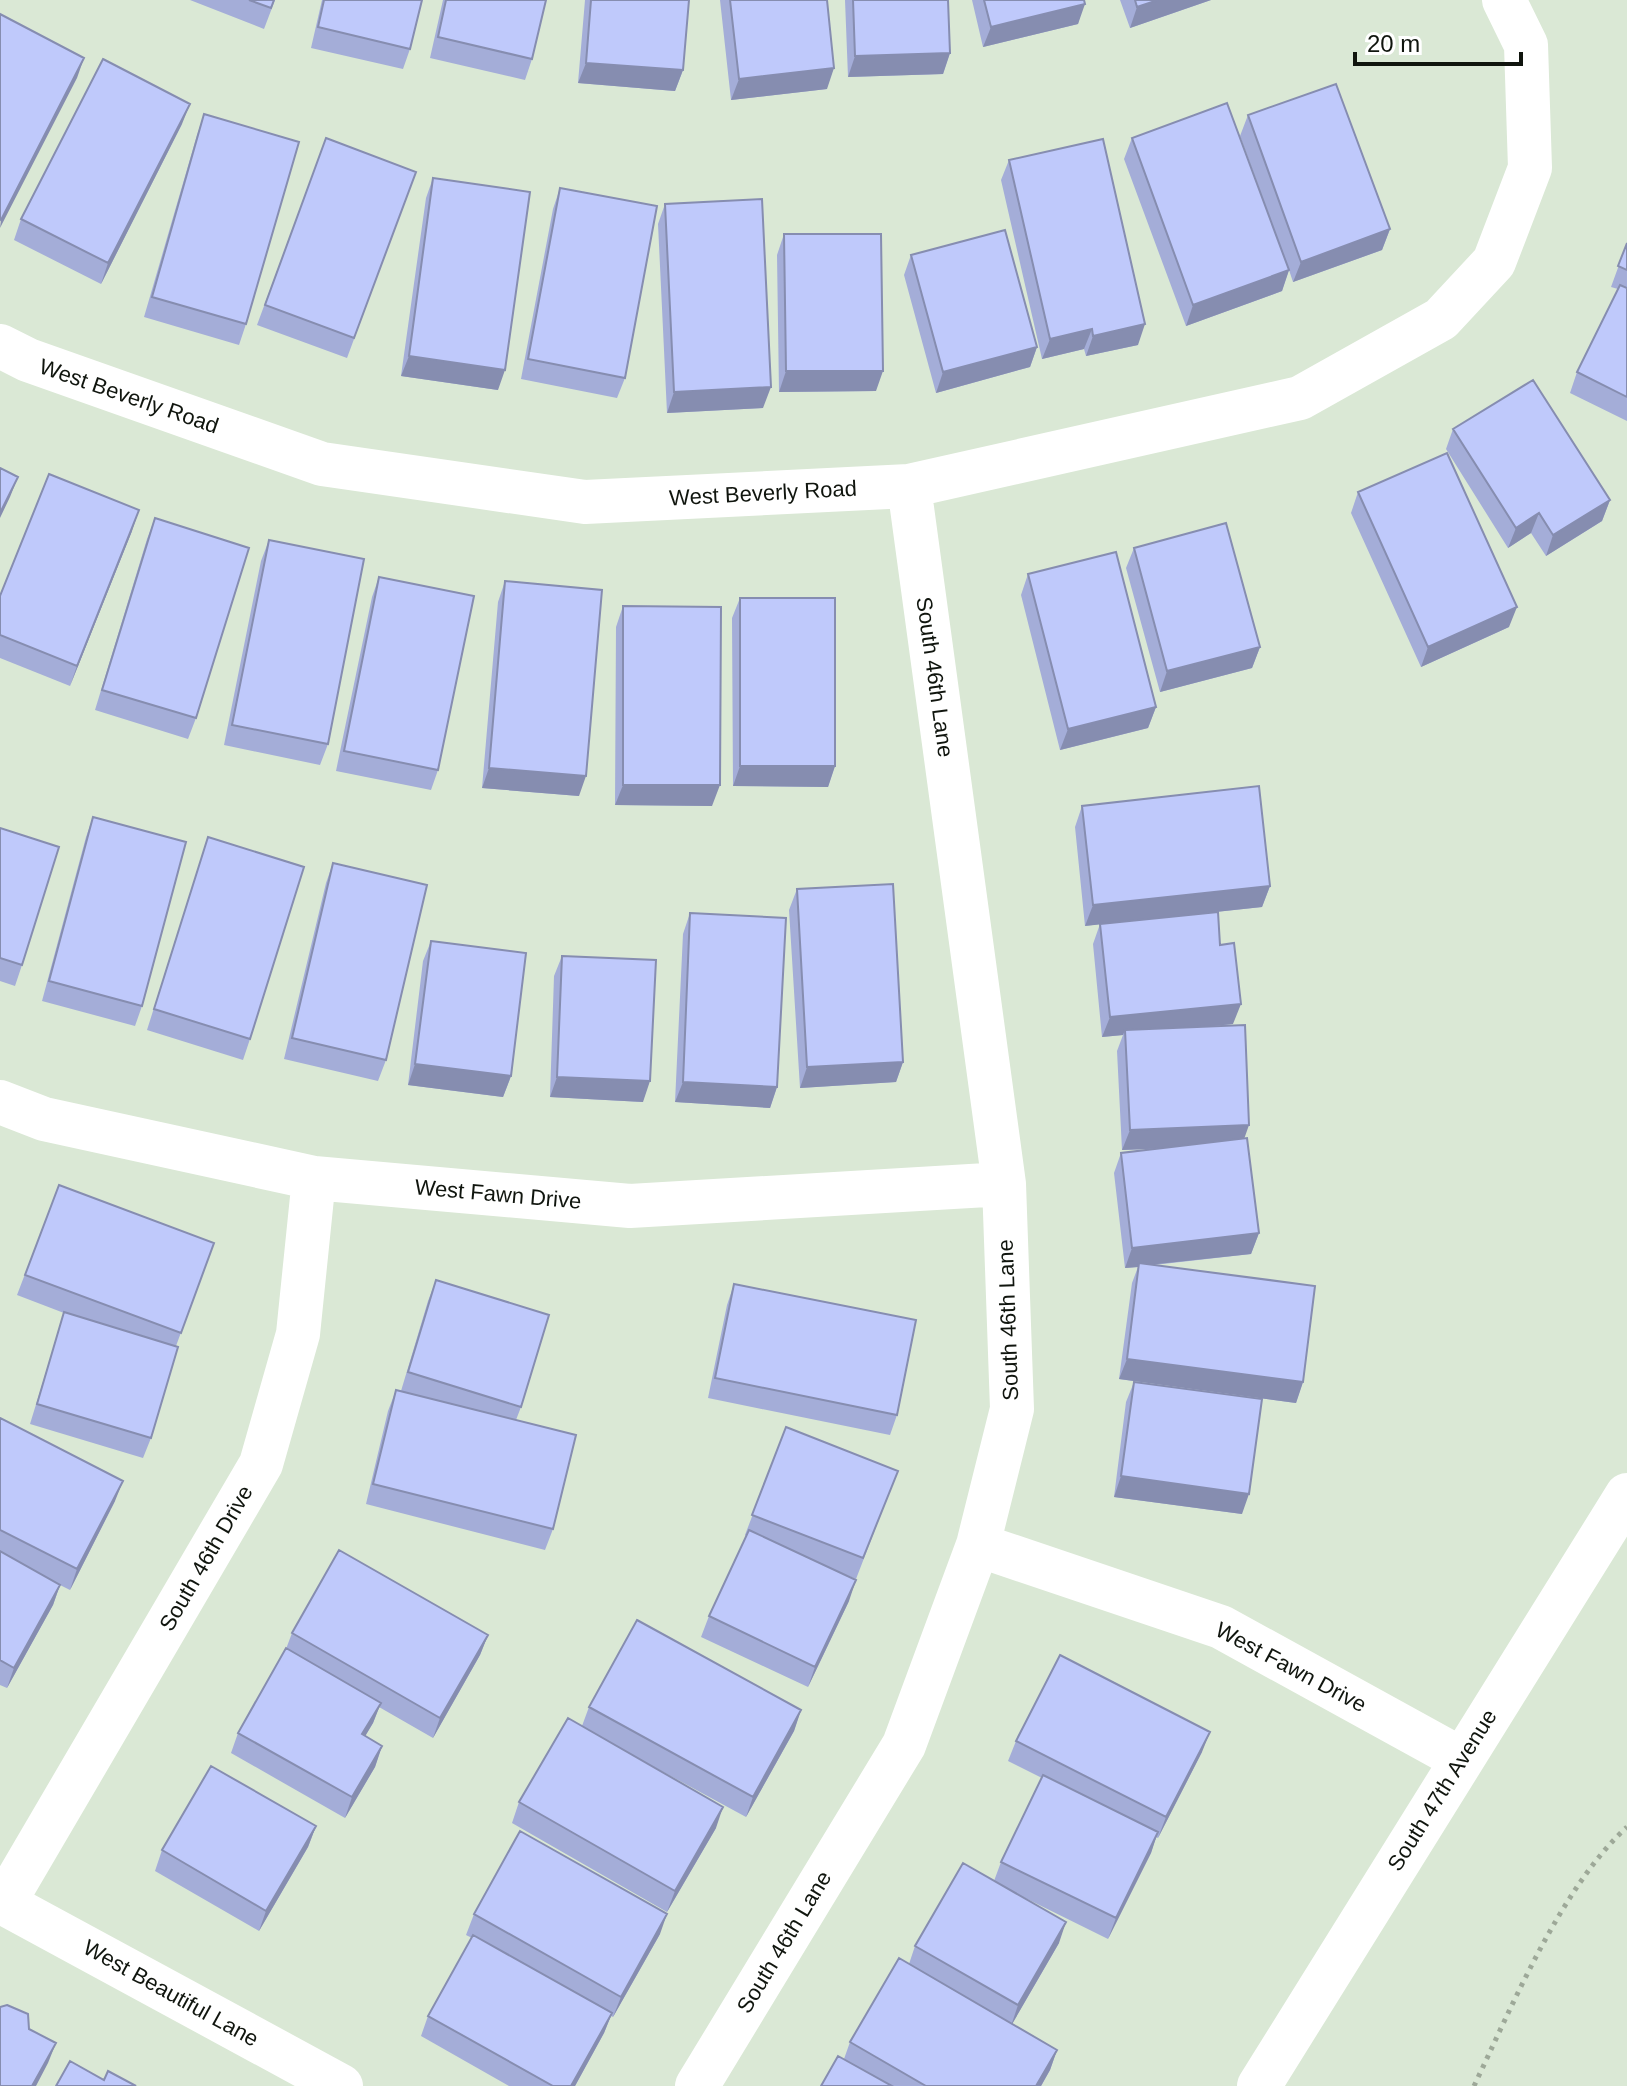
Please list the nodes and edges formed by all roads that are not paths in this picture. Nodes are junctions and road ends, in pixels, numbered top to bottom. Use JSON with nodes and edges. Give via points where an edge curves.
{"nodes":[{"id":1,"x":1504,"y":0,"type":"edge"},
{"id":2,"x":0,"y":346,"type":"edge"},
{"id":3,"x":909,"y":486,"type":"junction"},
{"id":4,"x":0,"y":1102,"type":"edge"},
{"id":5,"x":314,"y":1178,"type":"junction"},
{"id":6,"x":1004,"y":1184,"type":"junction"},
{"id":7,"x":1627,"y":1495,"type":"edge"},
{"id":8,"x":978,"y":1545,"type":"junction"},
{"id":9,"x":1461,"y":1759,"type":"junction"},
{"id":10,"x":2,"y":1902,"type":"edge"},
{"id":11,"x":341,"y":2086,"type":"edge"},
{"id":12,"x":697,"y":2086,"type":"edge"},
{"id":13,"x":1259,"y":2086,"type":"edge"}],
"edges":[{"from":1,"to":3,"type":"street","name":"West Beverly Road","via":[[1526,45],[1530,168],[1494,262],[1441,319],[1300,398]]},
{"from":2,"to":3,"type":"street","name":"West Beverly Road","via":[[322,464],[585,502]]},
{"from":3,"to":6,"type":"street","name":"South 46th Lane"},
{"from":4,"to":5,"type":"street","name":"West Fawn Drive","via":[[44,1119]]},
{"from":5,"to":6,"type":"street","name":"West Fawn Drive","via":[[630,1206]]},
{"from":5,"to":10,"type":"street","name":"South 46th Drive","via":[[298,1334],[261,1464]]},
{"from":6,"to":8,"type":"street","name":"South 46th Lane","via":[[1012,1409]]},
{"from":7,"to":9,"type":"street","name":"South 47th Avenue"},
{"from":8,"to":9,"type":"street","name":"West Fawn Drive","via":[[1221,1627]]},
{"from":8,"to":12,"type":"street","name":"South 46th Lane","via":[[904,1745]]},
{"from":9,"to":13,"type":"street","name":"South 47th Avenue"},
{"from":10,"to":11,"type":"street","name":"West Beautiful Lane"}]}
